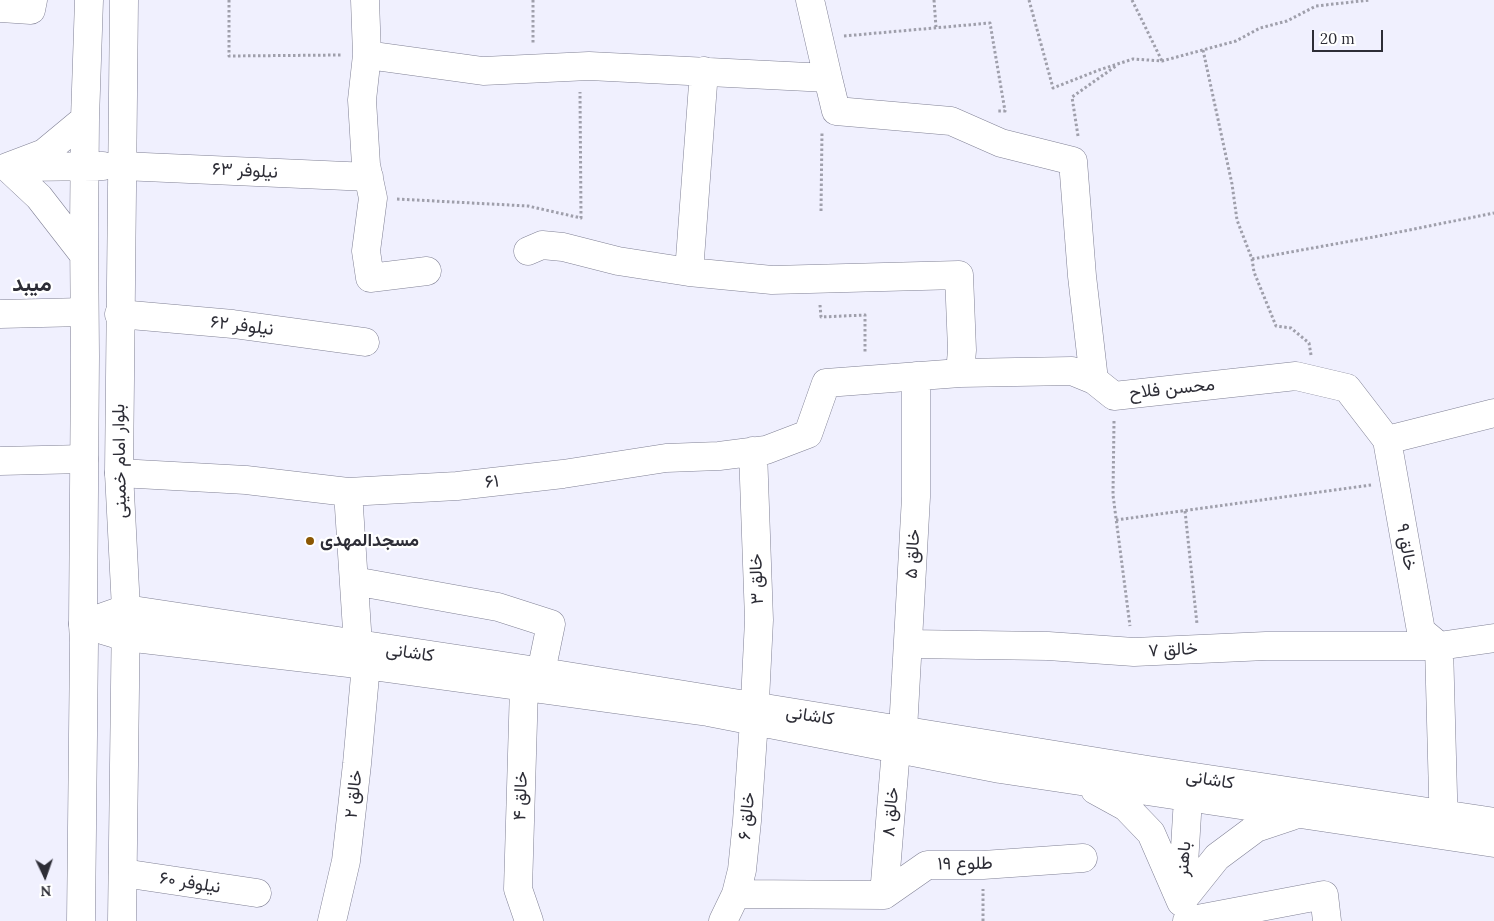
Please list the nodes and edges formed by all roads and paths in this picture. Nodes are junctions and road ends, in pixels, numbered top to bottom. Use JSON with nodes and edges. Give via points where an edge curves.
{"nodes":[{"id":1,"x":33,"y":0,"type":"edge"},
{"id":2,"x":89,"y":0,"type":"edge"},
{"id":3,"x":124,"y":0,"type":"edge"},
{"id":4,"x":229,"y":0,"type":"edge"},
{"id":5,"x":365,"y":0,"type":"edge"},
{"id":6,"x":533,"y":0,"type":"edge"},
{"id":7,"x":810,"y":0,"type":"edge"},
{"id":8,"x":934,"y":0,"type":"edge"},
{"id":9,"x":1029,"y":0,"type":"edge"},
{"id":10,"x":1132,"y":0,"type":"edge"},
{"id":11,"x":1370,"y":0,"type":"edge"},
{"id":12,"x":0,"y":8,"type":"edge"},
{"id":13,"x":936,"y":27,"type":"junction"},
{"id":14,"x":818,"y":38,"type":"junction"},
{"id":15,"x":1203,"y":50,"type":"junction"},
{"id":16,"x":367,"y":55,"type":"junction"},
{"id":17,"x":1162,"y":61,"type":"junction"},
{"id":18,"x":1118,"y":64,"type":"junction"},
{"id":19,"x":580,"y":67,"type":"junction"},
{"id":20,"x":533,"y":69,"type":"junction"},
{"id":21,"x":704,"y":71,"type":"junction"},
{"id":22,"x":828,"y":78,"type":"junction"},
{"id":23,"x":85,"y":118,"type":"junction"},
{"id":24,"x":822,"y":125,"type":"dead end"},
{"id":25,"x":993,"y":138,"type":"junction"},
{"id":26,"x":1073,"y":161,"type":"junction"},
{"id":27,"x":85,"y":166,"type":"junction"},
{"id":28,"x":122,"y":166,"type":"junction"},
{"id":29,"x":3,"y":167,"type":"edge"},
{"id":30,"x":371,"y":188,"type":"junction"},
{"id":31,"x":821,"y":211,"type":"dead end"},
{"id":32,"x":1494,"y":212,"type":"edge"},
{"id":33,"x":528,"y":251,"type":"dead end"},
{"id":34,"x":84,"y":255,"type":"junction"},
{"id":35,"x":1252,"y":259,"type":"junction"},
{"id":36,"x":427,"y":271,"type":"dead end"},
{"id":37,"x":689,"y":272,"type":"junction"},
{"id":38,"x":817,"y":280,"type":"junction"},
{"id":39,"x":84,"y":312,"type":"junction"},
{"id":40,"x":0,"y":314,"type":"edge"},
{"id":41,"x":119,"y":314,"type":"junction"},
{"id":42,"x":365,"y":342,"type":"dead end"},
{"id":43,"x":960,"y":373,"type":"junction"},
{"id":44,"x":916,"y":376,"type":"junction"},
{"id":45,"x":865,"y":380,"type":"junction"},
{"id":46,"x":1316,"y":381,"type":"junction"},
{"id":47,"x":826,"y":383,"type":"joint"},
{"id":48,"x":1104,"y":388,"type":"junction"},
{"id":49,"x":1494,"y":413,"type":"edge"},
{"id":50,"x":1387,"y":440,"type":"junction"},
{"id":51,"x":752,"y":452,"type":"junction"},
{"id":52,"x":84,"y":460,"type":"junction"},
{"id":53,"x":0,"y":461,"type":"edge"},
{"id":54,"x":119,"y":473,"type":"junction"},
{"id":55,"x":1394,"y":482,"type":"junction"},
{"id":56,"x":348,"y":492,"type":"junction"},
{"id":57,"x":1185,"y":510,"type":"junction"},
{"id":58,"x":1116,"y":520,"type":"junction"},
{"id":59,"x":354,"y":581,"type":"junction"},
{"id":60,"x":126,"y":609,"type":"junction"},
{"id":61,"x":83,"y":624,"type":"junction"},
{"id":62,"x":126,"y":637,"type":"junction"},
{"id":63,"x":1494,"y":638,"type":"edge"},
{"id":64,"x":908,"y":644,"type":"junction"},
{"id":65,"x":1439,"y":646,"type":"junction"},
{"id":66,"x":1200,"y":649,"type":"junction"},
{"id":67,"x":1134,"y":652,"type":"junction"},
{"id":68,"x":362,"y":655,"type":"junction"},
{"id":69,"x":532,"y":676,"type":"junction"},
{"id":70,"x":754,"y":714,"type":"junction"},
{"id":71,"x":899,"y":740,"type":"junction"},
{"id":72,"x":1056,"y":755,"type":"junction"},
{"id":73,"x":1080,"y":782,"type":"junction"},
{"id":74,"x":1188,"y":798,"type":"junction"},
{"id":75,"x":1341,"y":800,"type":"junction"},
{"id":76,"x":1299,"y":814,"type":"junction"},
{"id":77,"x":1494,"y":822,"type":"edge"},
{"id":78,"x":1444,"y":825,"type":"junction"},
{"id":79,"x":1494,"y":843,"type":"edge"},
{"id":80,"x":1083,"y":858,"type":"dead end"},
{"id":81,"x":123,"y":873,"type":"junction"},
{"id":82,"x":257,"y":894,"type":"dead end"},
{"id":83,"x":736,"y":894,"type":"junction"},
{"id":84,"x":884,"y":895,"type":"junction"},
{"id":85,"x":1325,"y":908,"type":"edge"},
{"id":86,"x":1184,"y":915,"type":"edge"},
{"id":87,"x":81,"y":921,"type":"edge"},
{"id":88,"x":122,"y":921,"type":"edge"},
{"id":89,"x":332,"y":921,"type":"edge"},
{"id":90,"x":529,"y":921,"type":"edge"},
{"id":91,"x":723,"y":921,"type":"edge"}],
"edges":[{"from":1,"to":12,"type":"street","via":[[32,10]]},
{"from":2,"to":23,"type":"street","name":"بلوار امام خمینی"},
{"from":3,"to":28,"type":"street","name":"بلوار امام خمینی"},
{"from":4,"to":16,"type":"path","via":[[229,56]]},
{"from":5,"to":16,"type":"street"},
{"from":6,"to":20,"type":"path"},
{"from":7,"to":14,"type":"street"},
{"from":8,"to":13,"type":"path"},
{"from":9,"to":18,"type":"path","via":[[1052,88]]},
{"from":10,"to":17,"type":"path"},
{"from":11,"to":15,"type":"path","via":[[1316,6],[1236,41]]},
{"from":13,"to":14,"type":"path"},
{"from":13,"to":25,"type":"path","via":[[990,23],[1005,111],[993,111]]},
{"from":14,"to":22,"type":"street"},
{"from":15,"to":17,"type":"path"},
{"from":15,"to":35,"type":"path","via":[[1237,220]]},
{"from":16,"to":20,"type":"street","via":[[483,71]]},
{"from":16,"to":30,"type":"street","via":[[362,100],[366,165]]},
{"from":17,"to":18,"type":"path","via":[[1132,59]]},
{"from":18,"to":26,"type":"path","via":[[1072,98],[1078,143]]},
{"from":19,"to":20,"type":"street"},
{"from":19,"to":21,"type":"street"},
{"from":19,"to":30,"type":"path","via":[[581,218],[528,206]]},
{"from":21,"to":22,"type":"street"},
{"from":21,"to":37,"type":"street"},
{"from":22,"to":25,"type":"street","via":[[836,111],[951,121]]},
{"from":23,"to":27,"type":"street","name":"بلوار امام خمینی"},
{"from":23,"to":29,"type":"street","via":[[44,153]]},
{"from":24,"to":31,"type":"path"},
{"from":25,"to":26,"type":"street","via":[[1001,143]]},
{"from":26,"to":48,"type":"street","via":[[1082,276]]},
{"from":27,"to":28,"type":"street","name":"نیلوفر ۶۳"},
{"from":27,"to":29,"type":"street","name":"نیلوفر ۶۳"},
{"from":27,"to":34,"type":"street","name":"بلوار امام خمینی"},
{"from":28,"to":30,"type":"street","name":"نیلوفر ۶۳"},
{"from":28,"to":41,"type":"street","name":"بلوار امام خمینی"},
{"from":29,"to":34,"type":"street","via":[[39,197]]},
{"from":30,"to":36,"type":"street","via":[[366,251],[370,278]]},
{"from":32,"to":35,"type":"path"},
{"from":33,"to":37,"type":"street","via":[[542,245],[563,247],[618,261]]},
{"from":34,"to":39,"type":"street","name":"بلوار امام خمینی"},
{"from":35,"to":46,"type":"path","via":[[1254,272],[1276,326],[1291,328],[1309,343]]},
{"from":37,"to":38,"type":"street","via":[[772,280]]},
{"from":38,"to":43,"type":"street","via":[[959,275]]},
{"from":38,"to":45,"type":"path","via":[[821,317],[865,315]]},
{"from":39,"to":40,"type":"street"},
{"from":39,"to":52,"type":"street","name":"بلوار امام خمینی"},
{"from":41,"to":42,"type":"street","name":"نیلوفر ۶۲","via":[[234,324]]},
{"from":41,"to":54,"type":"street","name":"بلوار امام خمینی"},
{"from":43,"to":44,"type":"street","name":"محسن فلاح"},
{"from":43,"to":48,"type":"street","name":"محسن فلاح","via":[[1072,371]]},
{"from":44,"to":45,"type":"street","name":"محسن فلاح"},
{"from":44,"to":64,"type":"street","name":"خالق ۵","via":[[916,497]]},
{"from":45,"to":47,"type":"street","name":"محسن فلاح"},
{"from":46,"to":48,"type":"street","name":"محسن فلاح","via":[[1296,376]]},
{"from":46,"to":50,"type":"street","name":"محسن فلاح","via":[[1348,388]]},
{"from":47,"to":51,"type":"street","name":"۶۱","via":[[808,434]]},
{"from":48,"to":58,"type":"path"},
{"from":49,"to":50,"type":"street"},
{"from":50,"to":55,"type":"street","name":"خالق ۹"},
{"from":51,"to":56,"type":"street","name":"۶۱","via":[[666,458],[457,486]]},
{"from":51,"to":70,"type":"street","name":"خالق ۳","via":[[759,620]]},
{"from":52,"to":53,"type":"street"},
{"from":52,"to":61,"type":"street","name":"بلوار امام خمینی"},
{"from":54,"to":56,"type":"street","name":"۶۱","via":[[246,480]]},
{"from":54,"to":60,"type":"street","name":"بلوار امام خمینی"},
{"from":55,"to":57,"type":"path"},
{"from":55,"to":65,"type":"street","name":"خالق ۹","via":[[1421,631]]},
{"from":56,"to":59,"type":"street","name":"خالق ۲"},
{"from":57,"to":58,"type":"path"},
{"from":57,"to":66,"type":"path"},
{"from":58,"to":67,"type":"path"},
{"from":59,"to":68,"type":"street","name":"خالق ۲"},
{"from":59,"to":69,"type":"street","name":"خالق ۴","via":[[498,607],[551,624]]},
{"from":60,"to":61,"type":"street"},
{"from":60,"to":62,"type":"street","name":"بلوار امام خمینی"},
{"from":60,"to":68,"type":"street","name":"کاشانی"},
{"from":61,"to":62,"type":"street","name":"کاشانی"},
{"from":61,"to":87,"type":"street","name":"بلوار امام خمینی"},
{"from":62,"to":68,"type":"street","name":"کاشانی"},
{"from":62,"to":81,"type":"street","name":"بلوار امام خمینی"},
{"from":63,"to":65,"type":"street"},
{"from":64,"to":67,"type":"street","name":"خالق ۷","via":[[1048,646]]},
{"from":64,"to":71,"type":"street","name":"خالق ۵"},
{"from":65,"to":66,"type":"street","name":"خالق ۷"},
{"from":65,"to":78,"type":"street"},
{"from":66,"to":67,"type":"street","name":"خالق ۷"},
{"from":68,"to":69,"type":"street","name":"کاشانی"},
{"from":68,"to":89,"type":"street","name":"خالق ۲","via":[[357,764],[346,861]]},
{"from":69,"to":70,"type":"street","name":"کاشانی","via":[[708,712]]},
{"from":69,"to":90,"type":"street","name":"خالق ۴","via":[[518,889]]},
{"from":70,"to":71,"type":"street","name":"کاشانی"},
{"from":70,"to":83,"type":"street","name":"خالق ۶","via":[[746,831]]},
{"from":71,"to":72,"type":"street","name":"کاشانی"},
{"from":71,"to":73,"type":"street","name":"کاشانی","via":[[1000,769]]},
{"from":71,"to":84,"type":"street","name":"خالق ۸"},
{"from":72,"to":73,"type":"street"},
{"from":72,"to":75,"type":"street","name":"کاشانی"},
{"from":73,"to":74,"type":"street","name":"کاشانی"},
{"from":73,"to":86,"type":"street","via":[[1126,806],[1151,833]]},
{"from":74,"to":76,"type":"street","name":"کاشانی"},
{"from":74,"to":86,"type":"street","name":"باهنر"},
{"from":75,"to":76,"type":"street"},
{"from":75,"to":78,"type":"street","name":"کاشانی"},
{"from":76,"to":78,"type":"street","name":"کاشانی"},
{"from":76,"to":86,"type":"street","via":[[1256,828],[1217,857]]},
{"from":77,"to":78,"type":"street","name":"کاشانی"},
{"from":78,"to":79,"type":"street","name":"کاشانی"},
{"from":80,"to":84,"type":"street","name":"طلوع ۱۹","via":[[983,865],[927,865]]},
{"from":81,"to":82,"type":"street","name":"نیلوفر ۶۰"},
{"from":81,"to":88,"type":"street","name":"بلوار امام خمینی"},
{"from":83,"to":84,"type":"street"},
{"from":83,"to":91,"type":"street","name":"خالق ۶"},
{"from":85,"to":86,"type":"street"}]}
